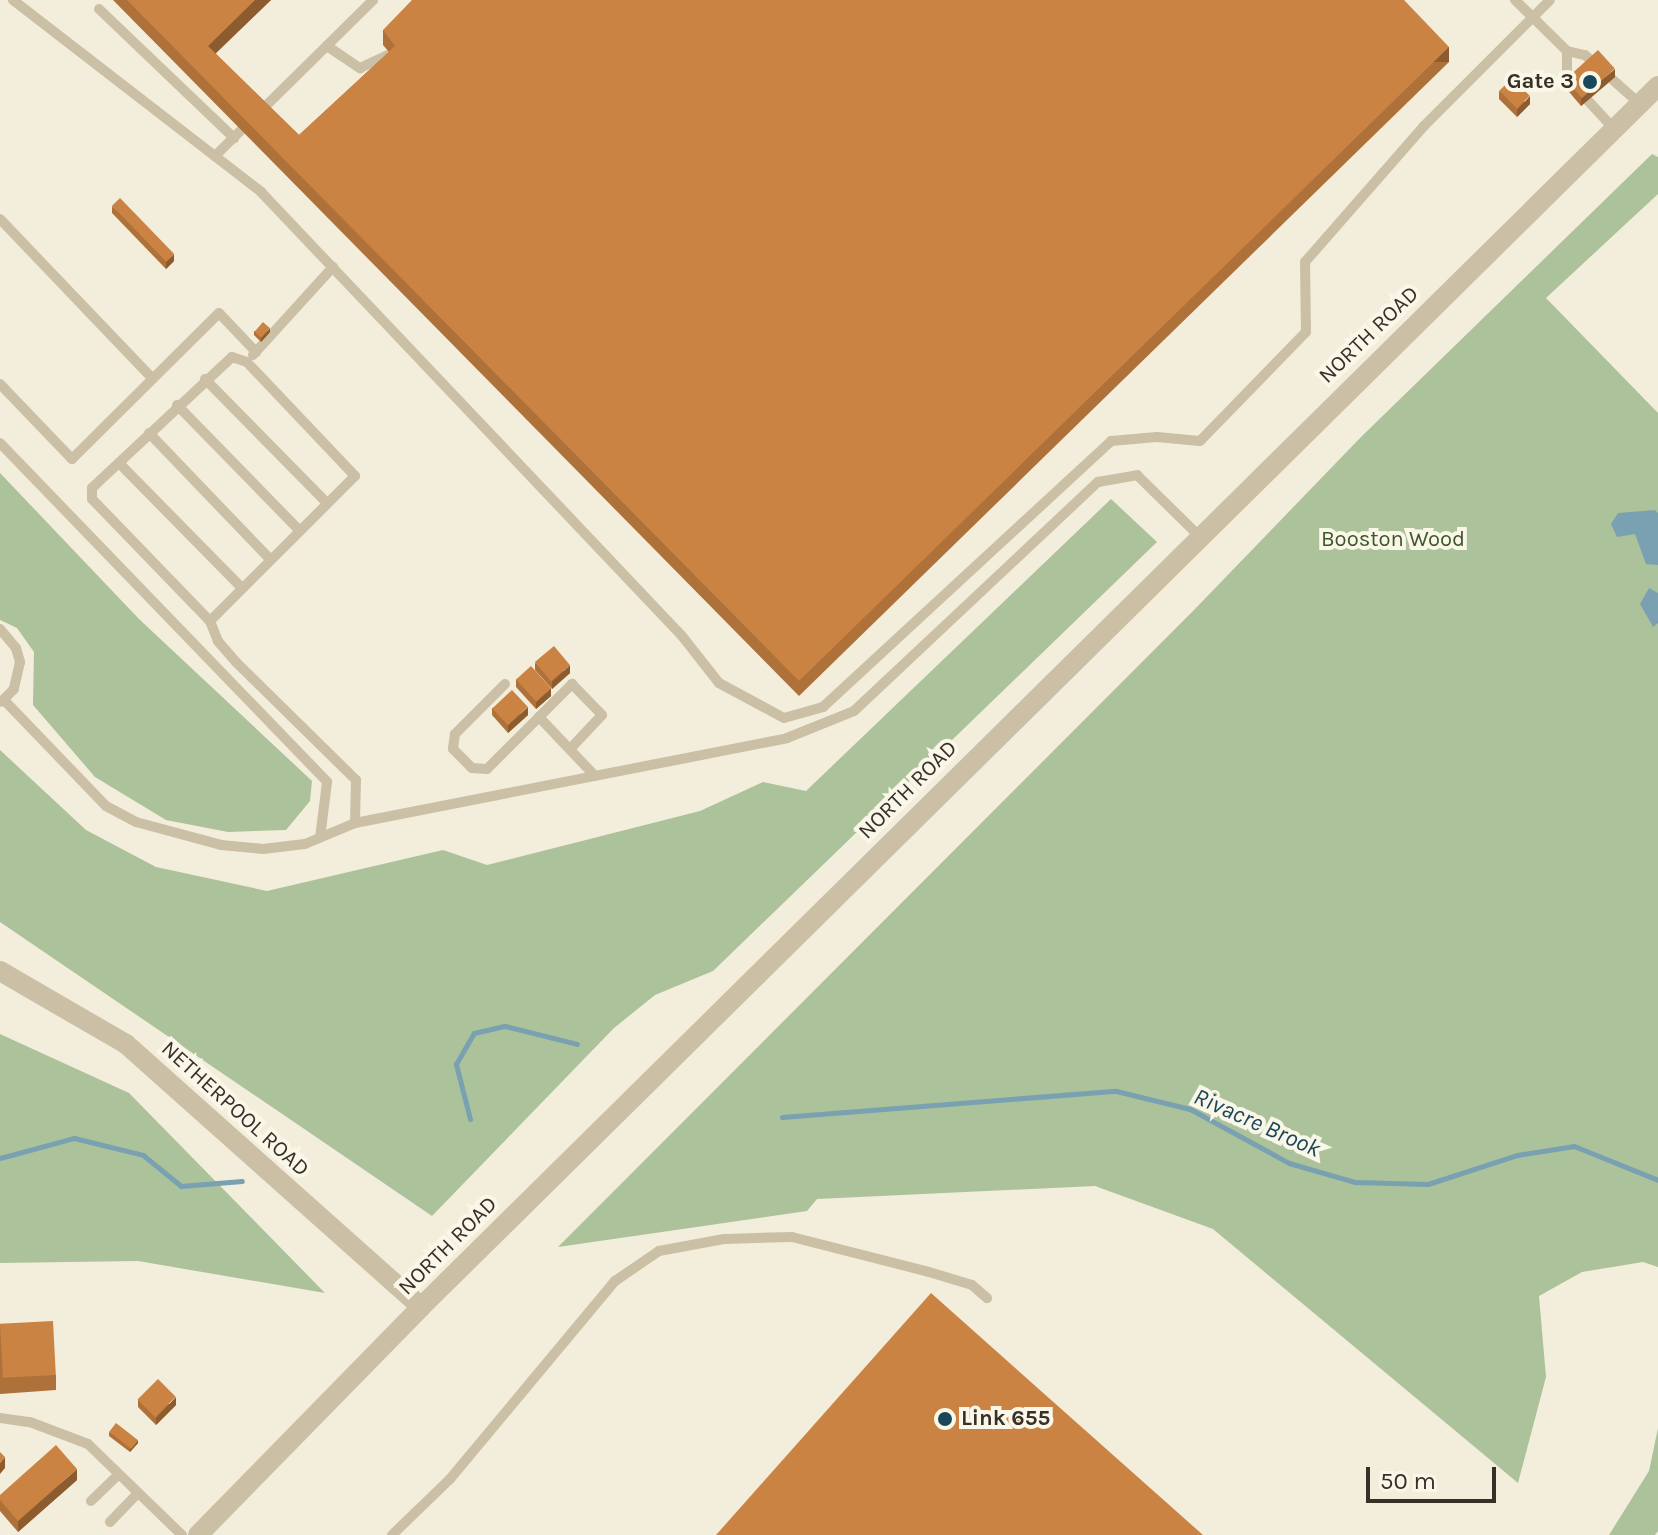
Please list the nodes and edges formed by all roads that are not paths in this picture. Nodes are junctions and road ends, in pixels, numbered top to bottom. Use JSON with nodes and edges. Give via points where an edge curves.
{"nodes":[{"id":1,"x":13,"y":0,"type":"edge"},
{"id":2,"x":373,"y":0,"type":"edge"},
{"id":3,"x":1515,"y":0,"type":"edge"},
{"id":4,"x":1550,"y":0,"type":"edge"},
{"id":5,"x":99,"y":9,"type":"dead end"},
{"id":6,"x":1532,"y":17,"type":"junction"},
{"id":7,"x":327,"y":46,"type":"junction"},
{"id":8,"x":1567,"y":51,"type":"junction"},
{"id":9,"x":390,"y":54,"type":"edge"},
{"id":10,"x":1658,"y":86,"type":"edge"},
{"id":11,"x":1640,"y":104,"type":"junction"},
{"id":12,"x":1614,"y":129,"type":"junction"},
{"id":13,"x":234,"y":138,"type":"junction"},
{"id":14,"x":215,"y":156,"type":"junction"},
{"id":15,"x":0,"y":219,"type":"edge"},
{"id":16,"x":333,"y":267,"type":"junction"},
{"id":17,"x":256,"y":352,"type":"junction"},
{"id":18,"x":247,"y":362,"type":"junction"},
{"id":19,"x":153,"y":379,"type":"junction"},
{"id":20,"x":205,"y":379,"type":"junction"},
{"id":21,"x":0,"y":384,"type":"edge"},
{"id":22,"x":177,"y":405,"type":"junction"},
{"id":23,"x":149,"y":433,"type":"junction"},
{"id":24,"x":0,"y":443,"type":"edge"},
{"id":25,"x":119,"y":463,"type":"junction"},
{"id":26,"x":327,"y":503,"type":"junction"},
{"id":27,"x":299,"y":530,"type":"junction"},
{"id":28,"x":1199,"y":536,"type":"junction"},
{"id":29,"x":270,"y":559,"type":"junction"},
{"id":30,"x":241,"y":587,"type":"junction"},
{"id":31,"x":210,"y":621,"type":"junction"},
{"id":32,"x":0,"y":629,"type":"edge"},
{"id":33,"x":505,"y":684,"type":"dead end"},
{"id":34,"x":2,"y":701,"type":"edge"},
{"id":35,"x":539,"y":717,"type":"junction"},
{"id":36,"x":570,"y":749,"type":"junction"},
{"id":37,"x":595,"y":776,"type":"junction"},
{"id":38,"x":355,"y":823,"type":"junction"},
{"id":39,"x":320,"y":838,"type":"junction"},
{"id":40,"x":0,"y":971,"type":"edge"},
{"id":41,"x":987,"y":1298,"type":"dead end"},
{"id":42,"x":421,"y":1307,"type":"junction"},
{"id":43,"x":0,"y":1418,"type":"edge"},
{"id":44,"x":117,"y":1476,"type":"junction"},
{"id":45,"x":136,"y":1495,"type":"junction"},
{"id":46,"x":91,"y":1501,"type":"dead end"},
{"id":47,"x":110,"y":1522,"type":"dead end"},
{"id":48,"x":182,"y":1535,"type":"edge"},
{"id":49,"x":198,"y":1535,"type":"edge"},
{"id":50,"x":392,"y":1535,"type":"edge"}],
"edges":[{"from":1,"to":14,"type":"lane"},
{"from":2,"to":7,"type":"lane"},
{"from":3,"to":6,"type":"lane"},
{"from":4,"to":6,"type":"lane"},
{"from":5,"to":13,"type":"lane"},
{"from":6,"to":8,"type":"lane"},
{"from":6,"to":16,"type":"lane","via":[[1424,126],[1305,262],[1306,332],[1200,441],[1111,441],[823,707],[784,718],[719,683],[682,636]]},
{"from":7,"to":9,"type":"lane","via":[[360,68]]},
{"from":7,"to":13,"type":"lane"},
{"from":8,"to":11,"type":"lane","via":[[1585,55]]},
{"from":8,"to":12,"type":"lane","via":[[1567,78]]},
{"from":10,"to":11,"type":"street","name":"NORTH ROAD"},
{"from":11,"to":12,"type":"street","name":"NORTH ROAD"},
{"from":12,"to":28,"type":"street","name":"NORTH ROAD"},
{"from":13,"to":14,"type":"lane"},
{"from":14,"to":16,"type":"lane","via":[[261,192]]},
{"from":15,"to":19,"type":"lane"},
{"from":16,"to":17,"type":"lane"},
{"from":17,"to":18,"type":"lane"},
{"from":17,"to":19,"type":"lane","via":[[219,313]]},
{"from":18,"to":20,"type":"lane","via":[[224,360]]},
{"from":18,"to":26,"type":"lane","via":[[355,476]]},
{"from":19,"to":21,"type":"lane","via":[[72,459]]},
{"from":20,"to":22,"type":"lane"},
{"from":20,"to":26,"type":"lane"},
{"from":22,"to":23,"type":"lane"},
{"from":22,"to":27,"type":"lane"},
{"from":23,"to":25,"type":"lane"},
{"from":23,"to":29,"type":"lane"},
{"from":24,"to":39,"type":"lane","via":[[327,782]]},
{"from":25,"to":30,"type":"lane"},
{"from":25,"to":31,"type":"lane","via":[[92,488],[92,499]]},
{"from":26,"to":27,"type":"lane"},
{"from":27,"to":29,"type":"lane"},
{"from":28,"to":37,"type":"lane","via":[[1137,475],[1098,482],[854,711],[787,738]]},
{"from":28,"to":42,"type":"street","name":"NORTH ROAD"},
{"from":29,"to":30,"type":"lane"},
{"from":30,"to":31,"type":"lane"},
{"from":31,"to":38,"type":"lane","via":[[236,662],[356,780]]},
{"from":32,"to":34,"type":"lane","via":[[20,662],[14,689]]},
{"from":33,"to":35,"type":"lane","via":[[455,734],[453,749],[472,768],[487,769]]},
{"from":34,"to":39,"type":"lane","via":[[106,806],[136,822],[209,843],[263,849]]},
{"from":35,"to":36,"type":"lane"},
{"from":35,"to":36,"type":"lane","via":[[572,684],[602,715]]},
{"from":36,"to":37,"type":"lane"},
{"from":37,"to":38,"type":"lane"},
{"from":38,"to":39,"type":"lane"},
{"from":40,"to":42,"type":"street","name":"NETHERPOOL ROAD","via":[[126,1044]]},
{"from":41,"to":50,"type":"lane","via":[[972,1285],[792,1237],[724,1239],[659,1251],[615,1281],[450,1479]]},
{"from":42,"to":49,"type":"street","name":"NORTH ROAD"},
{"from":43,"to":44,"type":"lane","via":[[30,1422],[88,1444]]},
{"from":44,"to":45,"type":"lane"},
{"from":44,"to":46,"type":"lane"},
{"from":45,"to":47,"type":"lane"},
{"from":45,"to":48,"type":"lane"}]}
